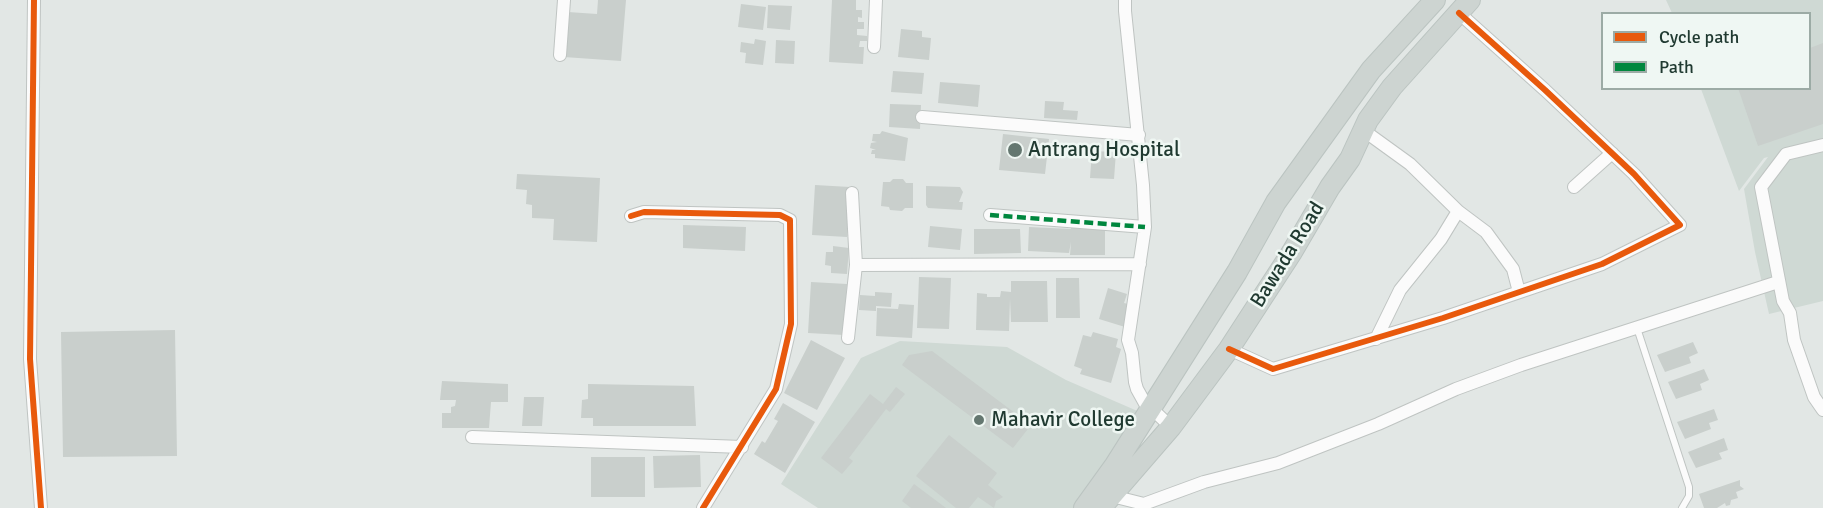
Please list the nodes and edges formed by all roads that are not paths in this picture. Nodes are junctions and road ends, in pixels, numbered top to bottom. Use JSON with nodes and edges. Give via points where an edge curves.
{"nodes":[{"id":1,"x":34,"y":0,"type":"edge"},
{"id":2,"x":564,"y":0,"type":"edge"},
{"id":3,"x":876,"y":0,"type":"edge"},
{"id":4,"x":1125,"y":0,"type":"edge"},
{"id":5,"x":1435,"y":0,"type":"edge"},
{"id":6,"x":1465,"y":7,"type":"edge"},
{"id":7,"x":874,"y":47,"type":"dead end"},
{"id":8,"x":560,"y":55,"type":"dead end"},
{"id":9,"x":922,"y":117,"type":"dead end"},
{"id":10,"x":1363,"y":130,"type":"junction"},
{"id":11,"x":1139,"y":135,"type":"junction"},
{"id":12,"x":1823,"y":145,"type":"edge"},
{"id":13,"x":1612,"y":153,"type":"junction"},
{"id":14,"x":1574,"y":187,"type":"dead end"},
{"id":15,"x":852,"y":193,"type":"dead end"},
{"id":16,"x":1458,"y":211,"type":"junction"},
{"id":17,"x":990,"y":215,"type":"dead end"},
{"id":18,"x":631,"y":216,"type":"dead end"},
{"id":19,"x":1145,"y":227,"type":"junction"},
{"id":20,"x":1140,"y":264,"type":"junction"},
{"id":21,"x":856,"y":265,"type":"junction"},
{"id":22,"x":1778,"y":282,"type":"junction"},
{"id":23,"x":1519,"y":292,"type":"junction"},
{"id":24,"x":1637,"y":328,"type":"junction"},
{"id":25,"x":848,"y":338,"type":"dead end"},
{"id":26,"x":1376,"y":339,"type":"junction"},
{"id":27,"x":1229,"y":349,"type":"junction"},
{"id":28,"x":1151,"y":408,"type":"junction"},
{"id":29,"x":1823,"y":410,"type":"edge"},
{"id":30,"x":1172,"y":427,"type":"junction"},
{"id":31,"x":472,"y":437,"type":"dead end"},
{"id":32,"x":742,"y":447,"type":"junction"},
{"id":33,"x":1104,"y":498,"type":"edge"},
{"id":34,"x":41,"y":508,"type":"edge"},
{"id":35,"x":703,"y":508,"type":"edge"},
{"id":36,"x":1084,"y":508,"type":"edge"},
{"id":37,"x":1682,"y":508,"type":"edge"}],
"edges":[{"from":1,"to":34,"type":"street","via":[[30,359]]},
{"from":2,"to":8,"type":"street"},
{"from":3,"to":7,"type":"street"},
{"from":4,"to":11,"type":"street"},
{"from":5,"to":28,"type":"main road","via":[[1371,70],[1276,202]]},
{"from":6,"to":10,"type":"main road","name":"Bawada Road","via":[[1392,87]]},
{"from":6,"to":13,"type":"street"},
{"from":9,"to":11,"type":"street"},
{"from":10,"to":16,"type":"street","via":[[1410,164]]},
{"from":10,"to":27,"type":"main road","name":"Bawada Road","via":[[1350,159]]},
{"from":11,"to":19,"type":"street"},
{"from":12,"to":22,"type":"street","via":[[1786,154],[1761,188]]},
{"from":13,"to":14,"type":"street"},
{"from":13,"to":23,"type":"street","via":[[1680,225],[1602,264]]},
{"from":15,"to":21,"type":"street"},
{"from":16,"to":23,"type":"street","via":[[1486,232],[1513,269]]},
{"from":16,"to":26,"type":"street","via":[[1400,290]]},
{"from":17,"to":19,"type":"street"},
{"from":18,"to":32,"type":"street","via":[[644,212],[780,215],[790,220],[791,324],[776,389]]},
{"from":19,"to":20,"type":"street"},
{"from":20,"to":21,"type":"street"},
{"from":20,"to":28,"type":"street","via":[[1128,340],[1135,382]]},
{"from":21,"to":25,"type":"street"},
{"from":22,"to":24,"type":"street"},
{"from":22,"to":29,"type":"street","via":[[1814,397]]},
{"from":23,"to":26,"type":"street"},
{"from":24,"to":33,"type":"street","via":[[1467,385],[1278,463],[1204,482],[1144,504]]},
{"from":24,"to":37,"type":"lane","via":[[1689,487]]},
{"from":26,"to":27,"type":"street","via":[[1273,369]]},
{"from":27,"to":30,"type":"main road","name":"Bawada Road"},
{"from":28,"to":30,"type":"street"},
{"from":28,"to":33,"type":"main road"},
{"from":30,"to":33,"type":"main road","name":"Bawada Road"},
{"from":31,"to":32,"type":"street"},
{"from":32,"to":35,"type":"street"},
{"from":33,"to":36,"type":"main road"}]}
